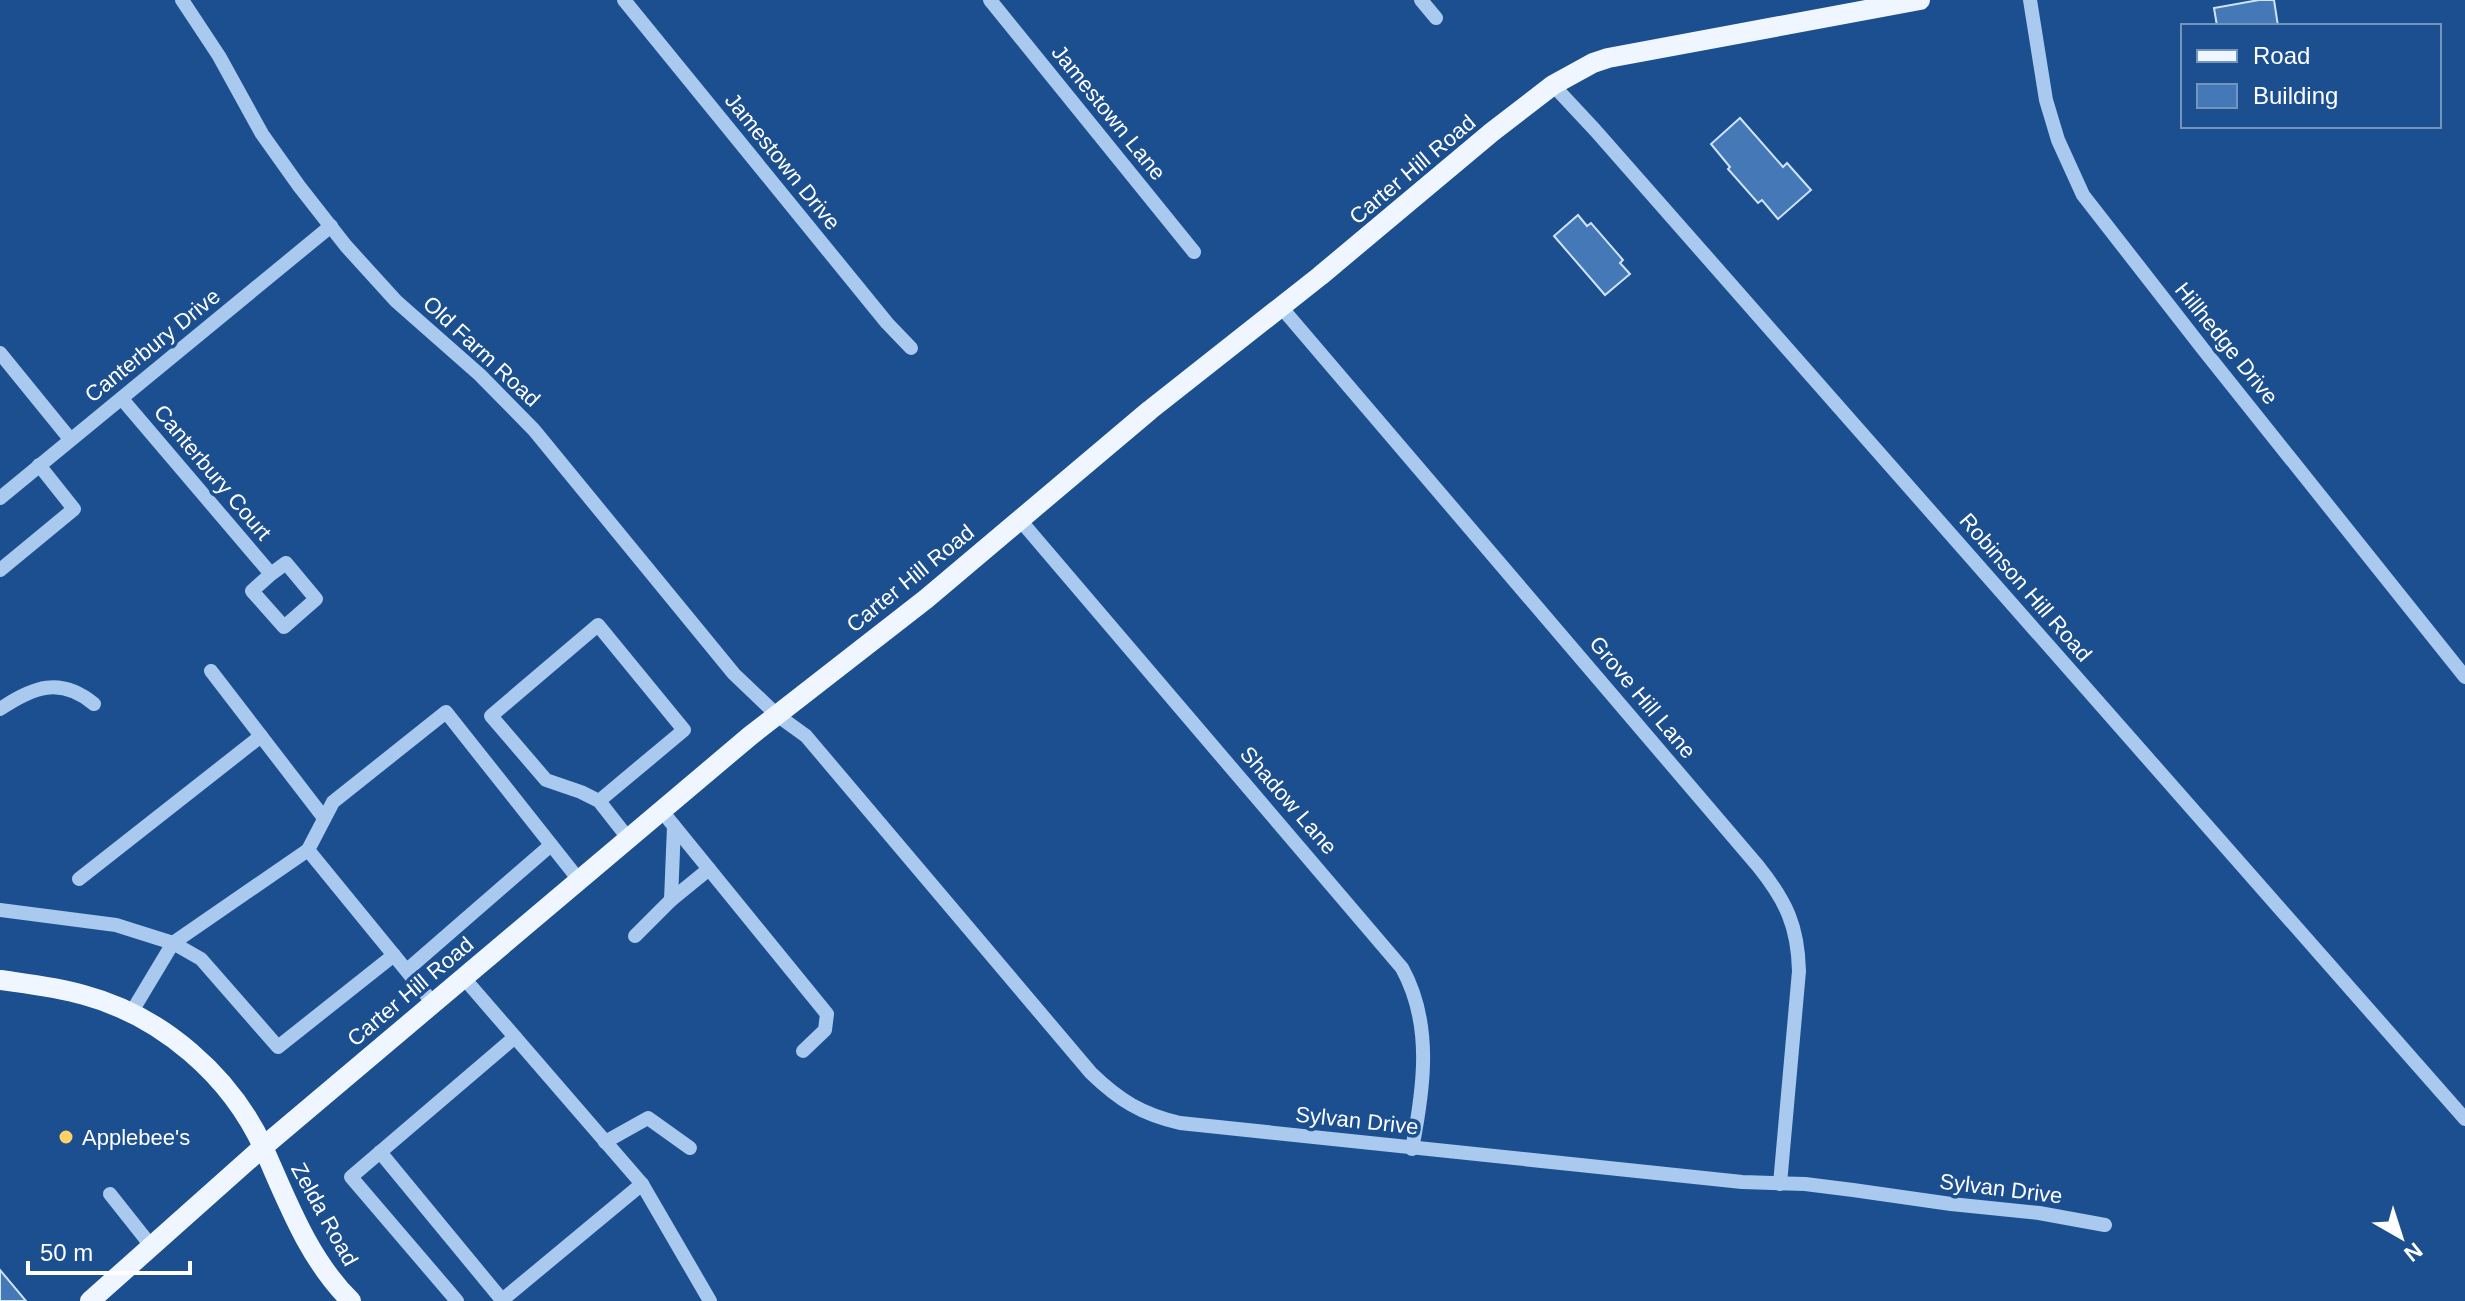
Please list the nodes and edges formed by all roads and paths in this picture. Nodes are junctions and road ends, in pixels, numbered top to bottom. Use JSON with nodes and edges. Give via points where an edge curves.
{"nodes":[{"id":1,"x":182,"y":0,"type":"edge"},
{"id":2,"x":624,"y":0,"type":"edge"},
{"id":3,"x":990,"y":0,"type":"edge"},
{"id":4,"x":1421,"y":0,"type":"edge"},
{"id":5,"x":1920,"y":0,"type":"edge"},
{"id":6,"x":2030,"y":0,"type":"edge"},
{"id":7,"x":1436,"y":18,"type":"dead end"},
{"id":8,"x":1553,"y":85,"type":"junction"},
{"id":9,"x":331,"y":226,"type":"junction"},
{"id":10,"x":1194,"y":252,"type":"dead end"},
{"id":11,"x":1281,"y":307,"type":"junction"},
{"id":12,"x":911,"y":348,"type":"dead end"},
{"id":13,"x":0,"y":353,"type":"edge"},
{"id":14,"x":122,"y":399,"type":"junction"},
{"id":15,"x":70,"y":439,"type":"junction"},
{"id":16,"x":39,"y":465,"type":"junction"},
{"id":17,"x":0,"y":498,"type":"edge"},
{"id":18,"x":1020,"y":520,"type":"junction"},
{"id":19,"x":0,"y":570,"type":"edge"},
{"id":20,"x":271,"y":574,"type":"junction"},
{"id":21,"x":211,"y":671,"type":"dead end"},
{"id":22,"x":2465,"y":677,"type":"edge"},
{"id":23,"x":94,"y":704,"type":"dead end"},
{"id":24,"x":0,"y":709,"type":"edge"},
{"id":25,"x":777,"y":715,"type":"junction"},
{"id":26,"x":261,"y":736,"type":"junction"},
{"id":27,"x":599,"y":801,"type":"junction"},
{"id":28,"x":324,"y":818,"type":"junction"},
{"id":29,"x":668,"y":818,"type":"junction"},
{"id":30,"x":628,"y":838,"type":"junction"},
{"id":31,"x":551,"y":845,"type":"junction"},
{"id":32,"x":308,"y":850,"type":"junction"},
{"id":33,"x":709,"y":869,"type":"junction"},
{"id":34,"x":79,"y":879,"type":"dead end"},
{"id":35,"x":579,"y":880,"type":"junction"},
{"id":36,"x":671,"y":900,"type":"junction"},
{"id":37,"x":0,"y":910,"type":"edge"},
{"id":38,"x":635,"y":936,"type":"dead end"},
{"id":39,"x":173,"y":943,"type":"junction"},
{"id":40,"x":394,"y":955,"type":"junction"},
{"id":41,"x":407,"y":970,"type":"junction"},
{"id":42,"x":463,"y":977,"type":"junction"},
{"id":43,"x":0,"y":980,"type":"edge"},
{"id":44,"x":433,"y":1003,"type":"junction"},
{"id":45,"x":131,"y":1013,"type":"junction"},
{"id":46,"x":515,"y":1037,"type":"junction"},
{"id":47,"x":803,"y":1051,"type":"dead end"},
{"id":48,"x":2465,"y":1119,"type":"edge"},
{"id":49,"x":605,"y":1142,"type":"junction"},
{"id":50,"x":263,"y":1147,"type":"junction"},
{"id":51,"x":690,"y":1148,"type":"dead end"},
{"id":52,"x":1412,"y":1149,"type":"junction"},
{"id":53,"x":380,"y":1152,"type":"junction"},
{"id":54,"x":642,"y":1184,"type":"junction"},
{"id":55,"x":1780,"y":1184,"type":"junction"},
{"id":56,"x":110,"y":1194,"type":"dead end"},
{"id":57,"x":2105,"y":1225,"type":"dead end"},
{"id":58,"x":152,"y":1247,"type":"junction"},
{"id":59,"x":502,"y":1300,"type":"edge"},
{"id":60,"x":90,"y":1301,"type":"edge"},
{"id":61,"x":351,"y":1301,"type":"edge"},
{"id":62,"x":457,"y":1301,"type":"edge"},
{"id":63,"x":710,"y":1301,"type":"edge"}],
"edges":[{"from":1,"to":9,"type":"street","name":"Old Farm Road","via":[[262,134]]},
{"from":2,"to":12,"type":"street","name":"Jamestown Drive"},
{"from":3,"to":10,"type":"street","name":"Jamestown Lane"},
{"from":4,"to":7,"type":"street"},
{"from":5,"to":8,"type":"main road","name":"Carter Hill Road","via":[[1608,58]]},
{"from":6,"to":22,"type":"street","name":"Hillhedge Drive","via":[[2046,100],[2083,195]]},
{"from":8,"to":11,"type":"main road","name":"Carter Hill Road"},
{"from":8,"to":48,"type":"street","name":"Robinson Hill Road"},
{"from":9,"to":14,"type":"street","name":"Canterbury Drive"},
{"from":9,"to":25,"type":"street","name":"Old Farm Road","via":[[396,301],[534,430],[734,674]]},
{"from":11,"to":18,"type":"main road","name":"Carter Hill Road"},
{"from":11,"to":55,"type":"street","name":"Grove Hill Lane","via":[[1782,899],[1792,922],[1799,971]]},
{"from":13,"to":15,"type":"street"},
{"from":14,"to":15,"type":"street","name":"Canterbury Drive"},
{"from":14,"to":20,"type":"street","name":"Canterbury Court"},
{"from":15,"to":16,"type":"street","name":"Canterbury Drive"},
{"from":16,"to":17,"type":"street","name":"Canterbury Drive"},
{"from":16,"to":19,"type":"street","via":[[74,509]]},
{"from":18,"to":25,"type":"main road","name":"Carter Hill Road"},
{"from":18,"to":52,"type":"street","name":"Shadow Lane","via":[[1402,968],[1424,1032]]},
{"from":20,"to":20,"type":"street","name":"Canterbury Court","via":[[286,563],[316,599],[284,627],[252,591]]},
{"from":21,"to":26,"type":"street"},
{"from":23,"to":24,"type":"street","via":[[80,692],[43,688]]},
{"from":25,"to":29,"type":"main road","name":"Carter Hill Road"},
{"from":25,"to":52,"type":"street","name":"Sylvan Drive","via":[[806,736],[1091,1073],[1124,1102],[1180,1123]]},
{"from":26,"to":28,"type":"street"},
{"from":26,"to":34,"type":"street"},
{"from":27,"to":27,"type":"street","via":[[546,780],[491,716],[598,625],[684,730]]},
{"from":27,"to":30,"type":"street"},
{"from":28,"to":31,"type":"street","via":[[333,802],[446,712]]},
{"from":28,"to":32,"type":"street"},
{"from":29,"to":30,"type":"main road","name":"Carter Hill Road"},
{"from":29,"to":33,"type":"street"},
{"from":29,"to":36,"type":"street"},
{"from":30,"to":35,"type":"main road","name":"Carter Hill Road"},
{"from":31,"to":35,"type":"street"},
{"from":31,"to":41,"type":"street"},
{"from":32,"to":39,"type":"street"},
{"from":32,"to":40,"type":"street"},
{"from":33,"to":36,"type":"street"},
{"from":33,"to":47,"type":"street","via":[[827,1014],[825,1030]]},
{"from":35,"to":42,"type":"main road","name":"Carter Hill Road"},
{"from":36,"to":38,"type":"street"},
{"from":37,"to":39,"type":"street","via":[[116,925]]},
{"from":39,"to":40,"type":"street","via":[[201,959],[278,1047]]},
{"from":39,"to":45,"type":"street"},
{"from":40,"to":41,"type":"street"},
{"from":41,"to":44,"type":"street"},
{"from":42,"to":44,"type":"main road","name":"Carter Hill Road"},
{"from":42,"to":46,"type":"street"},
{"from":43,"to":45,"type":"main road","via":[[86,995]]},
{"from":44,"to":50,"type":"main road","name":"Carter Hill Road"},
{"from":45,"to":50,"type":"main road","via":[[159,1029],[216,1077],[240,1104]]},
{"from":46,"to":49,"type":"street"},
{"from":46,"to":53,"type":"street"},
{"from":49,"to":51,"type":"street","via":[[648,1118]]},
{"from":49,"to":54,"type":"street"},
{"from":50,"to":58,"type":"main road","name":"Carter Hill Road"},
{"from":50,"to":61,"type":"main road","name":"Zelda Road","via":[[306,1238]]},
{"from":52,"to":55,"type":"street","name":"Sylvan Drive"},
{"from":53,"to":59,"type":"street"},
{"from":53,"to":62,"type":"street","via":[[351,1177]]},
{"from":54,"to":59,"type":"street"},
{"from":54,"to":63,"type":"street"},
{"from":55,"to":57,"type":"street","name":"Sylvan Drive"},
{"from":56,"to":58,"type":"street"},
{"from":58,"to":60,"type":"main road","name":"Carter Hill Road"}]}
